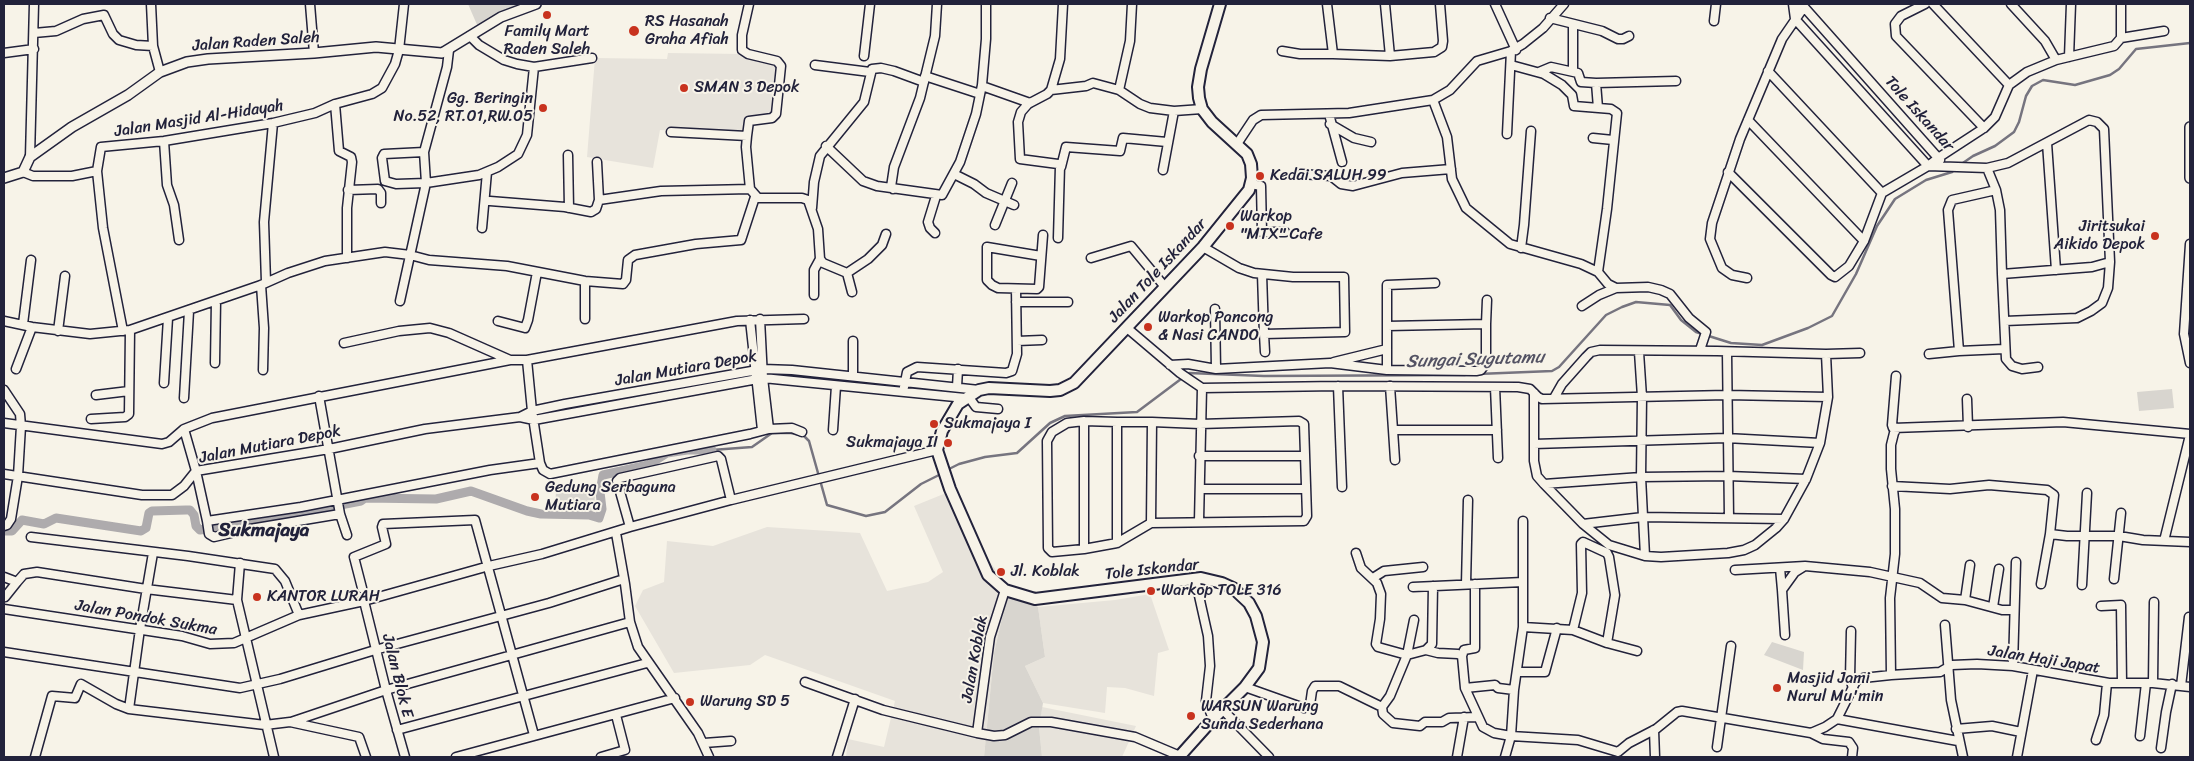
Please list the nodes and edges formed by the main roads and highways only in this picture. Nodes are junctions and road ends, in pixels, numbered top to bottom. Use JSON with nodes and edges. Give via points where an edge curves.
{"nodes":[{"id":1,"x":1220,"y":4,"type":"edge"},
{"id":2,"x":941,"y":466,"type":"joint"},
{"id":3,"x":1179,"y":756,"type":"edge"}],
"edges":[{"from":1,"to":2,"type":"main road","name":"Jalan Tole Iskandar","via":[[1198,87],[1202,109],[1247,154],[1251,164],[1249,190],[1203,247],[1074,383],[1050,391],[989,388],[979,390],[958,404],[942,431],[937,450]]},
{"from":2,"to":3,"type":"main road","name":"Tole Iskandar","via":[[988,575],[1005,590],[1034,599],[1195,578],[1233,588],[1249,603],[1263,642],[1258,668],[1246,687]]}]}
